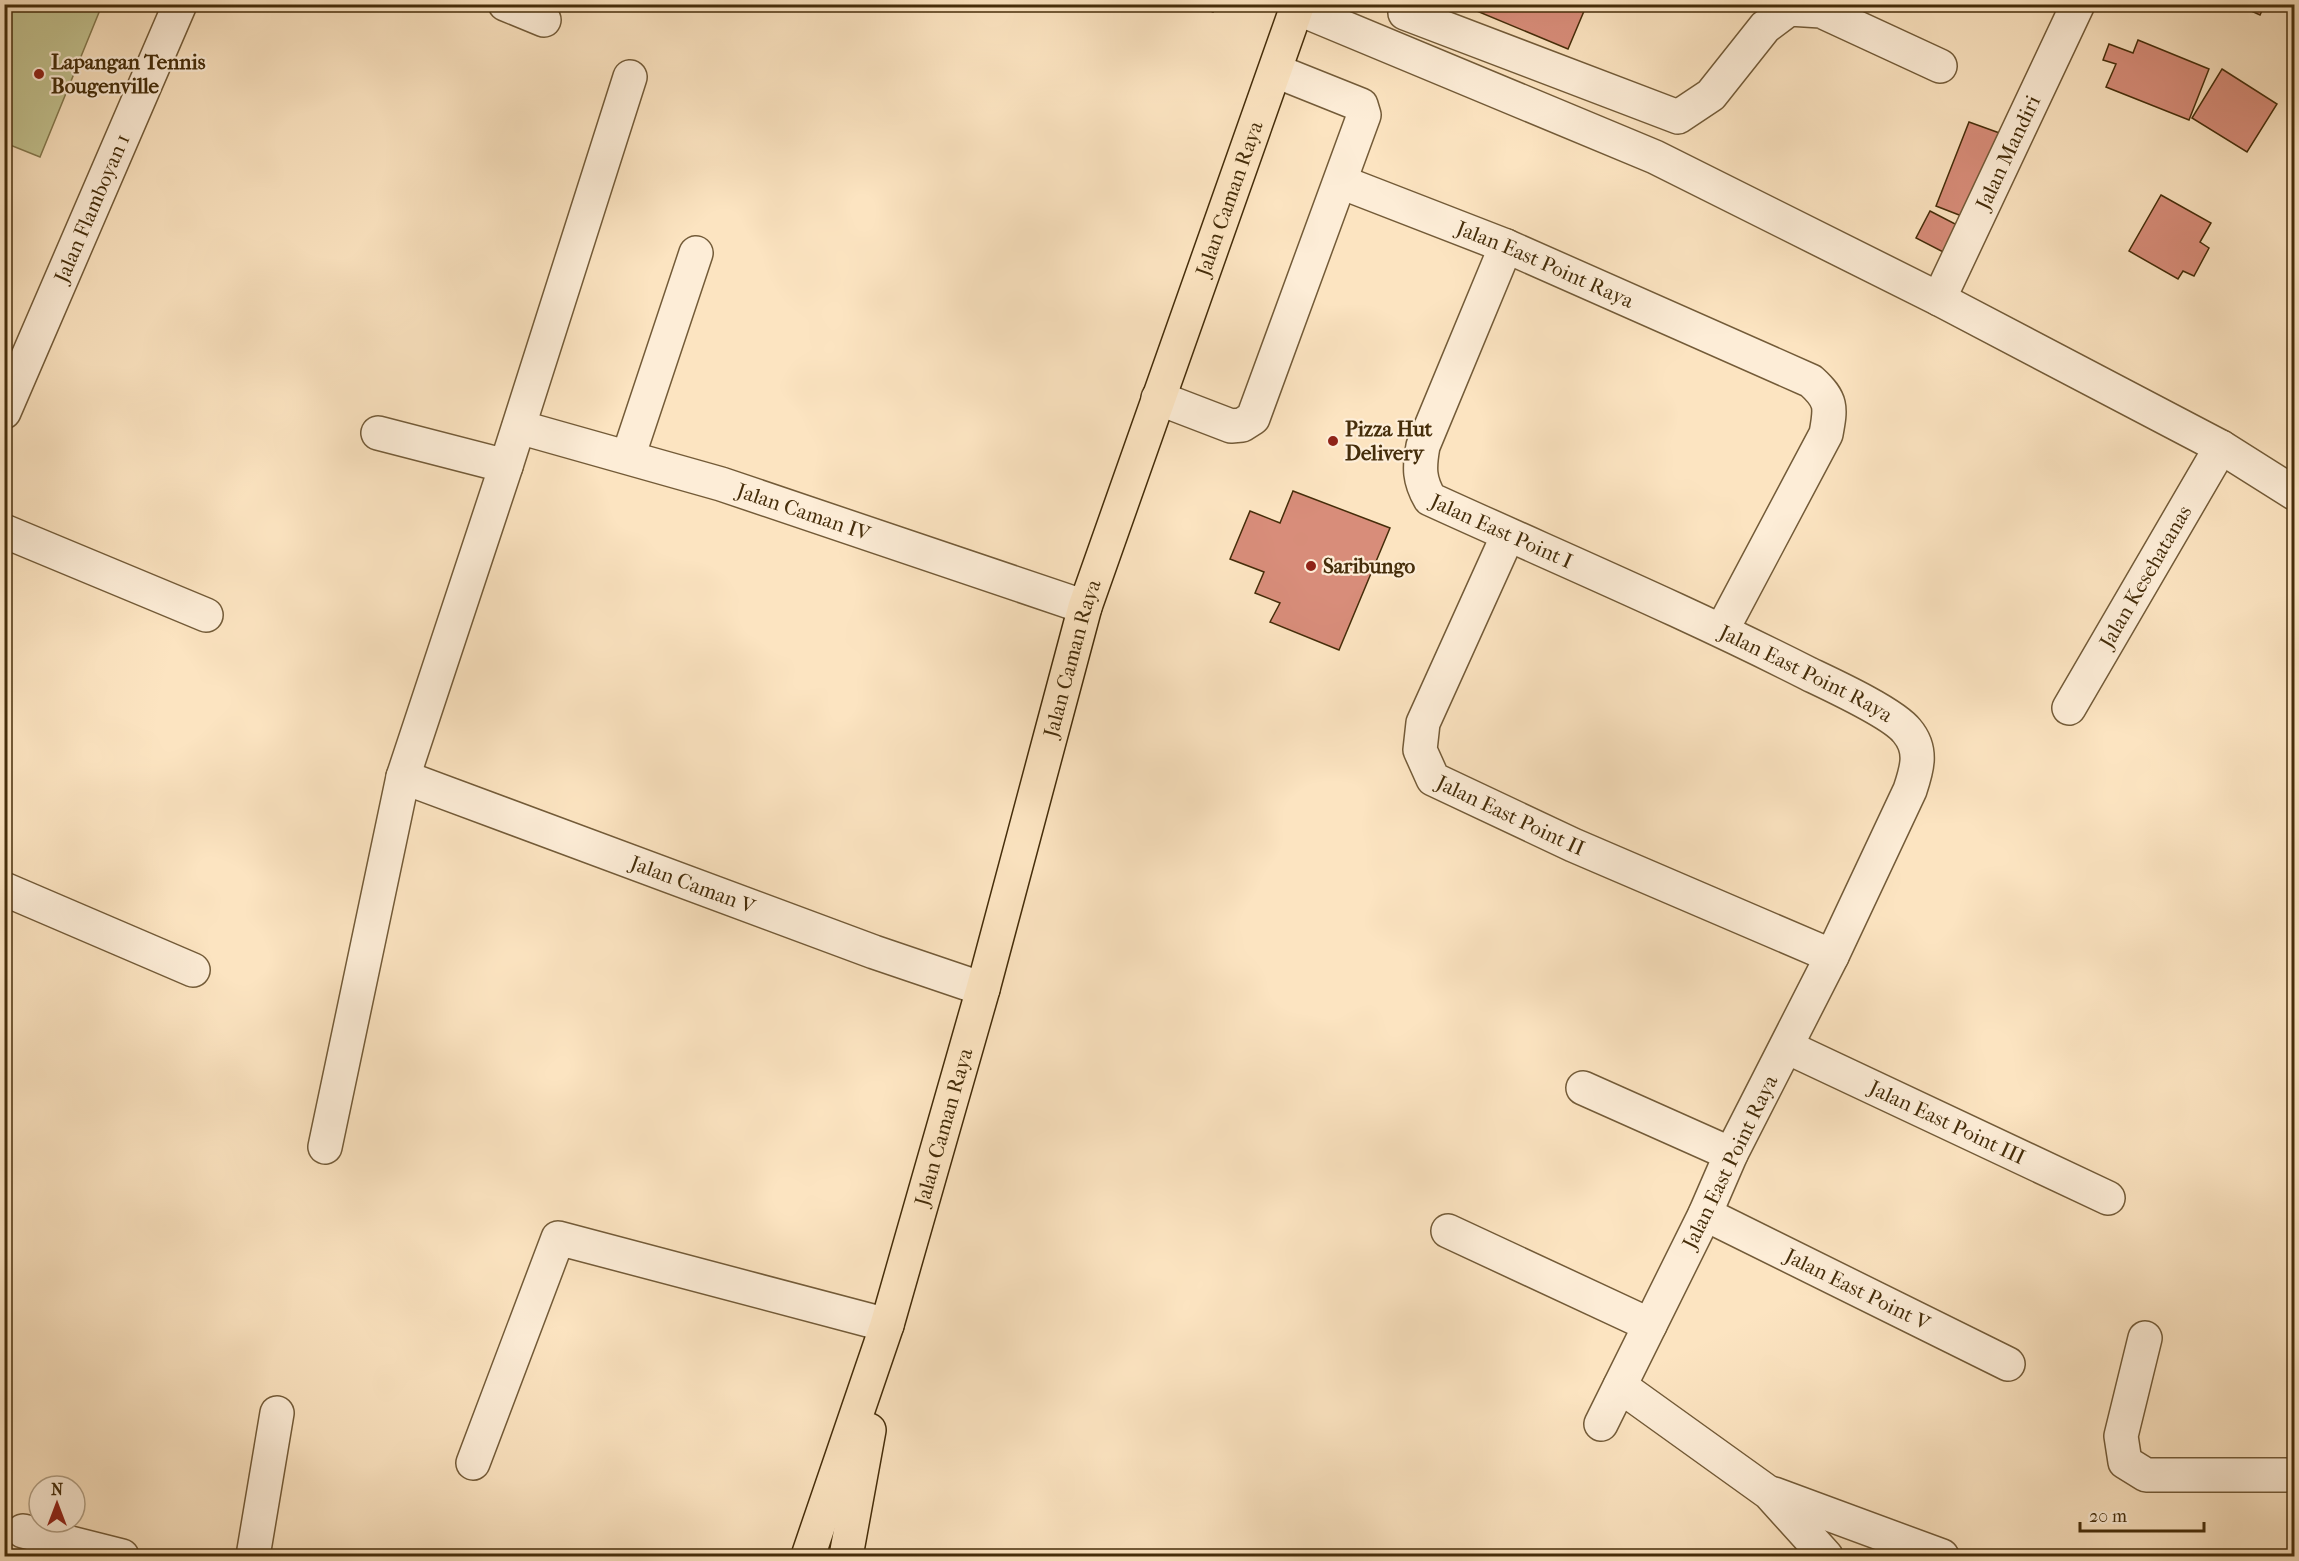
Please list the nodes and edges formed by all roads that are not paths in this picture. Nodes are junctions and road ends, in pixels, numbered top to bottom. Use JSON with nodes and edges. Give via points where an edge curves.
{"nodes":[{"id":1,"x":180,"y":4,"type":"edge"},
{"id":2,"x":505,"y":4,"type":"edge"},
{"id":3,"x":1408,"y":4,"type":"edge"},
{"id":4,"x":2078,"y":4,"type":"edge"},
{"id":5,"x":1298,"y":6,"type":"edge"},
{"id":6,"x":544,"y":20,"type":"dead end"},
{"id":7,"x":1940,"y":66,"type":"dead end"},
{"id":8,"x":1276,"y":71,"type":"junction"},
{"id":9,"x":630,"y":77,"type":"dead end"},
{"id":10,"x":1341,"y":182,"type":"junction"},
{"id":11,"x":1506,"y":246,"type":"junction"},
{"id":12,"x":696,"y":253,"type":"dead end"},
{"id":13,"x":1939,"y":299,"type":"junction"},
{"id":14,"x":1158,"y":398,"type":"junction"},
{"id":15,"x":4,"y":412,"type":"edge"},
{"id":16,"x":519,"y":427,"type":"junction"},
{"id":17,"x":378,"y":432,"type":"dead end"},
{"id":18,"x":2221,"y":447,"type":"junction"},
{"id":19,"x":628,"y":457,"type":"junction"},
{"id":20,"x":506,"y":466,"type":"junction"},
{"id":21,"x":2295,"y":493,"type":"edge"},
{"id":22,"x":4,"y":531,"type":"edge"},
{"id":23,"x":1508,"y":534,"type":"junction"},
{"id":24,"x":1085,"y":607,"type":"junction"},
{"id":25,"x":206,"y":615,"type":"dead end"},
{"id":26,"x":1722,"y":630,"type":"junction"},
{"id":27,"x":2069,"y":708,"type":"dead end"},
{"id":28,"x":403,"y":777,"type":"junction"},
{"id":29,"x":4,"y":889,"type":"edge"},
{"id":30,"x":1832,"y":956,"type":"junction"},
{"id":31,"x":193,"y":970,"type":"dead end"},
{"id":32,"x":983,"y":990,"type":"junction"},
{"id":33,"x":1787,"y":1047,"type":"junction"},
{"id":34,"x":1583,"y":1088,"type":"dead end"},
{"id":35,"x":325,"y":1147,"type":"dead end"},
{"id":36,"x":1731,"y":1154,"type":"junction"},
{"id":37,"x":2108,"y":1198,"type":"dead end"},
{"id":38,"x":1705,"y":1214,"type":"junction"},
{"id":39,"x":1448,"y":1231,"type":"dead end"},
{"id":40,"x":1650,"y":1324,"type":"junction"},
{"id":41,"x":887,"y":1325,"type":"junction"},
{"id":42,"x":2145,"y":1338,"type":"dead end"},
{"id":43,"x":2008,"y":1364,"type":"dead end"},
{"id":44,"x":1620,"y":1386,"type":"junction"},
{"id":45,"x":277,"y":1413,"type":"dead end"},
{"id":46,"x":1601,"y":1424,"type":"dead end"},
{"id":47,"x":473,"y":1463,"type":"dead end"},
{"id":48,"x":2295,"y":1475,"type":"edge"},
{"id":49,"x":1769,"y":1493,"type":"junction"},
{"id":50,"x":23,"y":1531,"type":"dead end"},
{"id":51,"x":122,"y":1557,"type":"edge"},
{"id":52,"x":253,"y":1557,"type":"edge"},
{"id":53,"x":808,"y":1557,"type":"edge"},
{"id":54,"x":846,"y":1557,"type":"edge"},
{"id":55,"x":1826,"y":1557,"type":"edge"},
{"id":56,"x":1942,"y":1557,"type":"edge"}],
"edges":[{"from":1,"to":15,"type":"street","name":"Jalan Flamboyan 1"},
{"from":2,"to":6,"type":"street"},
{"from":3,"to":7,"type":"street","via":[[1405,13],[1678,117],[1711,95],[1765,27],[1789,9],[1821,11]]},
{"from":4,"to":13,"type":"street","name":"Jalan Mandiri"},
{"from":5,"to":8,"type":"main road","name":"Jalan Caman Raya"},
{"from":5,"to":13,"type":"street","via":[[1655,157]]},
{"from":8,"to":10,"type":"street","via":[[1361,105],[1365,115]]},
{"from":8,"to":14,"type":"main road","name":"Jalan Caman Raya"},
{"from":9,"to":16,"type":"street"},
{"from":10,"to":11,"type":"street","name":"Jalan East Point Raya"},
{"from":10,"to":14,"type":"street","via":[[1253,418],[1231,426]]},
{"from":11,"to":23,"type":"street","name":"Jalan East Point I","via":[[1423,446],[1419,470],[1430,499]]},
{"from":11,"to":26,"type":"street","name":"Jalan East Point Raya","via":[[1811,381],[1826,395],[1830,410],[1826,434]]},
{"from":12,"to":19,"type":"street"},
{"from":13,"to":18,"type":"street"},
{"from":14,"to":24,"type":"main road","name":"Jalan Caman Raya"},
{"from":16,"to":19,"type":"street","name":"Jalan Caman IV"},
{"from":16,"to":20,"type":"street"},
{"from":17,"to":20,"type":"street"},
{"from":18,"to":21,"type":"street"},
{"from":18,"to":27,"type":"street","name":"Jalan Kesehatanas"},
{"from":19,"to":24,"type":"street","name":"Jalan Caman IV","via":[[721,483]]},
{"from":20,"to":28,"type":"street"},
{"from":22,"to":25,"type":"street"},
{"from":23,"to":26,"type":"street","name":"Jalan East Point I"},
{"from":23,"to":30,"type":"street","name":"Jalan East Point II","via":[[1423,723],[1420,750],[1433,778],[1574,845]]},
{"from":24,"to":32,"type":"main road","name":"Jalan Caman Raya"},
{"from":26,"to":30,"type":"street","name":"Jalan East Point Raya","via":[[1863,701],[1907,730],[1917,749],[1918,765],[1910,790]]},
{"from":28,"to":32,"type":"street","name":"Jalan Caman V"},
{"from":28,"to":35,"type":"street"},
{"from":29,"to":31,"type":"street"},
{"from":30,"to":33,"type":"street","name":"Jalan East Point Raya"},
{"from":32,"to":41,"type":"main road","name":"Jalan Caman Raya"},
{"from":33,"to":36,"type":"street","name":"Jalan East Point Raya"},
{"from":33,"to":37,"type":"street","name":"Jalan East Point III"},
{"from":34,"to":36,"type":"street"},
{"from":36,"to":38,"type":"street","name":"Jalan East Point Raya"},
{"from":38,"to":40,"type":"street","name":"Jalan East Point Raya"},
{"from":38,"to":43,"type":"street","name":"Jalan East Point V"},
{"from":39,"to":40,"type":"street"},
{"from":40,"to":44,"type":"street","name":"Jalan East Point Raya"},
{"from":41,"to":47,"type":"street","via":[[558,1238]]},
{"from":41,"to":53,"type":"main road","name":"Jalan Caman Raya"},
{"from":41,"to":54,"type":"main road","name":"Jalan Caman Raya"},
{"from":42,"to":48,"type":"street","via":[[2121,1436],[2125,1462],[2146,1475]]},
{"from":44,"to":46,"type":"street","name":"Jalan East Point Raya"},
{"from":44,"to":49,"type":"street"},
{"from":45,"to":52,"type":"street"},
{"from":49,"to":55,"type":"street"},
{"from":49,"to":56,"type":"street"},
{"from":50,"to":51,"type":"street"}]}
